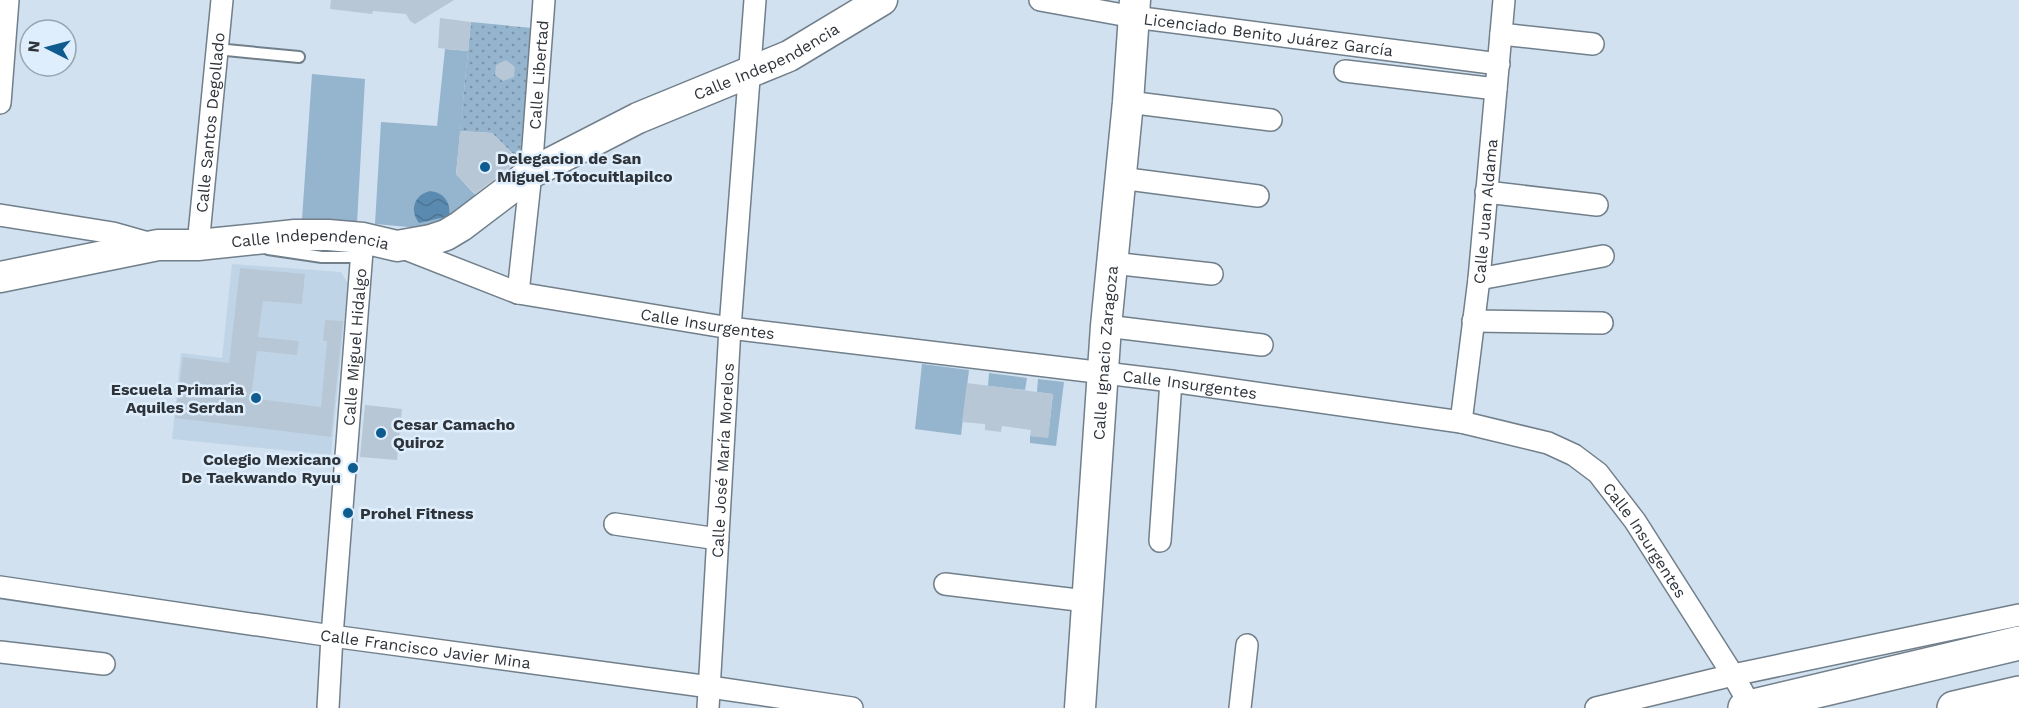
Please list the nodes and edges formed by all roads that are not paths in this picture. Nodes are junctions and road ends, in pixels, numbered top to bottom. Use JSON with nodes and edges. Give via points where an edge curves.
{"nodes":[{"id":1,"x":8,"y":0,"type":"edge"},
{"id":2,"x":222,"y":0,"type":"edge"},
{"id":3,"x":544,"y":0,"type":"edge"},
{"id":4,"x":755,"y":0,"type":"edge"},
{"id":5,"x":882,"y":0,"type":"edge"},
{"id":6,"x":1040,"y":0,"type":"edge"},
{"id":7,"x":1504,"y":0,"type":"edge"},
{"id":8,"x":1135,"y":8,"type":"edge"},
{"id":9,"x":1502,"y":34,"type":"junction"},
{"id":10,"x":1593,"y":44,"type":"dead end"},
{"id":11,"x":216,"y":49,"type":"junction"},
{"id":12,"x":299,"y":57,"type":"dead end"},
{"id":13,"x":1499,"y":64,"type":"junction"},
{"id":14,"x":1345,"y":72,"type":"dead end"},
{"id":15,"x":750,"y":73,"type":"junction"},
{"id":16,"x":1496,"y":89,"type":"junction"},
{"id":17,"x":1128,"y":102,"type":"junction"},
{"id":18,"x":0,"y":103,"type":"edge"},
{"id":19,"x":1271,"y":120,"type":"dead end"},
{"id":20,"x":531,"y":173,"type":"junction"},
{"id":21,"x":1120,"y":178,"type":"junction"},
{"id":22,"x":1486,"y":192,"type":"junction"},
{"id":23,"x":1258,"y":196,"type":"dead end"},
{"id":24,"x":1597,"y":205,"type":"dead end"},
{"id":25,"x":0,"y":215,"type":"edge"},
{"id":26,"x":158,"y":245,"type":"junction"},
{"id":27,"x":198,"y":245,"type":"junction"},
{"id":28,"x":397,"y":246,"type":"junction"},
{"id":29,"x":363,"y":248,"type":"junction"},
{"id":30,"x":1603,"y":256,"type":"dead end"},
{"id":31,"x":1112,"y":263,"type":"junction"},
{"id":32,"x":1212,"y":274,"type":"dead end"},
{"id":33,"x":0,"y":277,"type":"edge"},
{"id":34,"x":1479,"y":279,"type":"junction"},
{"id":35,"x":518,"y":293,"type":"junction"},
{"id":36,"x":1473,"y":321,"type":"junction"},
{"id":37,"x":1602,"y":323,"type":"dead end"},
{"id":38,"x":1106,"y":326,"type":"junction"},
{"id":39,"x":730,"y":328,"type":"junction"},
{"id":40,"x":1262,"y":345,"type":"dead end"},
{"id":41,"x":1102,"y":374,"type":"junction"},
{"id":42,"x":1171,"y":381,"type":"junction"},
{"id":43,"x":1461,"y":422,"type":"junction"},
{"id":44,"x":615,"y":524,"type":"dead end"},
{"id":45,"x":718,"y":539,"type":"junction"},
{"id":46,"x":1160,"y":541,"type":"dead end"},
{"id":47,"x":945,"y":584,"type":"dead end"},
{"id":48,"x":0,"y":587,"type":"edge"},
{"id":49,"x":1086,"y":601,"type":"junction"},
{"id":50,"x":2019,"y":615,"type":"edge"},
{"id":51,"x":332,"y":636,"type":"junction"},
{"id":52,"x":2019,"y":643,"type":"edge"},
{"id":53,"x":1246,"y":645,"type":"dead end"},
{"id":54,"x":0,"y":652,"type":"edge"},
{"id":55,"x":104,"y":664,"type":"dead end"},
{"id":56,"x":1733,"y":675,"type":"junction"},
{"id":57,"x":710,"y":687,"type":"junction"},
{"id":58,"x":2019,"y":693,"type":"edge"},
{"id":59,"x":1748,"y":707,"type":"edge"},
{"id":60,"x":328,"y":708,"type":"edge"},
{"id":61,"x":708,"y":708,"type":"edge"},
{"id":62,"x":852,"y":708,"type":"edge"},
{"id":63,"x":1080,"y":708,"type":"edge"},
{"id":64,"x":1240,"y":708,"type":"edge"},
{"id":65,"x":1596,"y":708,"type":"edge"},
{"id":66,"x":1954,"y":708,"type":"edge"}],
"edges":[{"from":1,"to":18,"type":"street"},
{"from":2,"to":11,"type":"street","name":"Calle Santos Degollado"},
{"from":3,"to":20,"type":"street","name":"Calle Libertad"},
{"from":4,"to":15,"type":"street","name":"Calle José María Morelos"},
{"from":5,"to":15,"type":"street","name":"Calle Independencia","via":[[789,56]]},
{"from":6,"to":8,"type":"street","name":"Licenciado Benito Juárez García"},
{"from":7,"to":9,"type":"street","name":"Calle Juan Aldama"},
{"from":8,"to":13,"type":"street","name":"Licenciado Benito Juárez García"},
{"from":8,"to":17,"type":"street","name":"Calle Ignacio Zaragoza"},
{"from":9,"to":10,"type":"street"},
{"from":9,"to":13,"type":"street","name":"Calle Juan Aldama"},
{"from":11,"to":12,"type":"lane"},
{"from":11,"to":27,"type":"street","name":"Calle Santos Degollado"},
{"from":13,"to":16,"type":"street","name":"Calle Juan Aldama"},
{"from":14,"to":16,"type":"street"},
{"from":15,"to":20,"type":"street","name":"Calle Independencia","via":[[638,118]]},
{"from":15,"to":39,"type":"street","name":"Calle José María Morelos"},
{"from":16,"to":22,"type":"street","name":"Calle Juan Aldama"},
{"from":17,"to":19,"type":"street"},
{"from":17,"to":21,"type":"street","name":"Calle Ignacio Zaragoza"},
{"from":20,"to":28,"type":"street","name":"Calle Independencia","via":[[446,235]]},
{"from":20,"to":35,"type":"street","name":"Calle Libertad"},
{"from":21,"to":23,"type":"street"},
{"from":21,"to":31,"type":"street","name":"Calle Ignacio Zaragoza"},
{"from":22,"to":24,"type":"street"},
{"from":22,"to":34,"type":"street","name":"Calle Juan Aldama"},
{"from":25,"to":26,"type":"street"},
{"from":26,"to":27,"type":"street","name":"Calle Independencia"},
{"from":26,"to":33,"type":"street","name":"Calle Independencia"},
{"from":27,"to":29,"type":"street","name":"Calle Independencia","via":[[328,235]]},
{"from":28,"to":29,"type":"street","name":"Calle Independencia"},
{"from":28,"to":35,"type":"street","name":"Calle Insurgentes"},
{"from":29,"to":51,"type":"street","name":"Calle Miguel Hidalgo"},
{"from":30,"to":34,"type":"street"},
{"from":31,"to":32,"type":"street"},
{"from":31,"to":38,"type":"street","name":"Calle Ignacio Zaragoza"},
{"from":34,"to":36,"type":"street","name":"Calle Juan Aldama"},
{"from":35,"to":39,"type":"street","name":"Calle Insurgentes"},
{"from":36,"to":37,"type":"street"},
{"from":36,"to":43,"type":"street","name":"Calle Juan Aldama"},
{"from":38,"to":40,"type":"street"},
{"from":38,"to":41,"type":"street","name":"Calle Ignacio Zaragoza"},
{"from":39,"to":41,"type":"street","name":"Calle Insurgentes"},
{"from":39,"to":45,"type":"street","name":"Calle José María Morelos"},
{"from":41,"to":42,"type":"street","name":"Calle Insurgentes"},
{"from":41,"to":49,"type":"street","name":"Calle Ignacio Zaragoza"},
{"from":42,"to":43,"type":"street","name":"Calle Insurgentes"},
{"from":42,"to":46,"type":"street"},
{"from":43,"to":56,"type":"street","name":"Calle Insurgentes","via":[[1548,443],[1574,455],[1598,473],[1635,521]]},
{"from":44,"to":45,"type":"street"},
{"from":45,"to":57,"type":"street","name":"Calle José María Morelos"},
{"from":47,"to":49,"type":"street"},
{"from":48,"to":51,"type":"street","name":"Calle Francisco Javier Mina"},
{"from":49,"to":63,"type":"street","name":"Calle Ignacio Zaragoza"},
{"from":50,"to":56,"type":"street"},
{"from":51,"to":57,"type":"street","name":"Calle Francisco Javier Mina"},
{"from":51,"to":60,"type":"street","name":"Calle Miguel Hidalgo"},
{"from":52,"to":59,"type":"highway"},
{"from":53,"to":64,"type":"street"},
{"from":54,"to":55,"type":"street"},
{"from":56,"to":59,"type":"street","name":"Calle Insurgentes"},
{"from":56,"to":65,"type":"street"},
{"from":57,"to":61,"type":"street","name":"Calle José María Morelos"},
{"from":57,"to":62,"type":"street","name":"Calle Francisco Javier Mina"},
{"from":58,"to":66,"type":"highway"}]}
